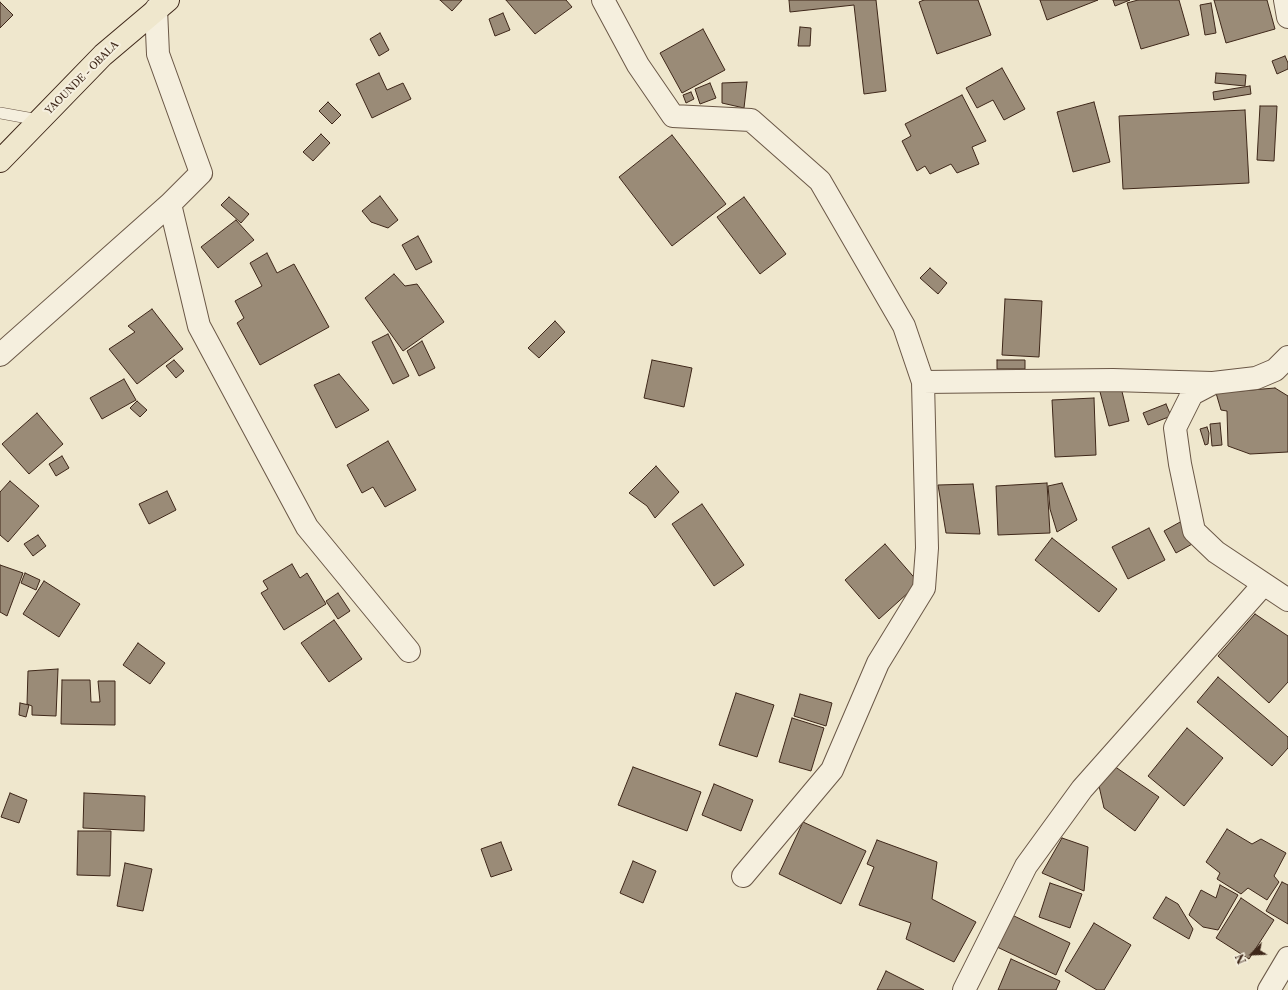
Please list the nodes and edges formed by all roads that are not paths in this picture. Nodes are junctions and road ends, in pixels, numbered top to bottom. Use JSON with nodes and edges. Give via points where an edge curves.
{"nodes":[{"id":1,"x":602,"y":0,"type":"edge"},
{"id":2,"x":1285,"y":0,"type":"edge"},
{"id":3,"x":162,"y":5,"type":"edge"},
{"id":4,"x":1288,"y":17,"type":"edge"},
{"id":5,"x":0,"y":113,"type":"edge"},
{"id":6,"x":39,"y":120,"type":"junction"},
{"id":7,"x":0,"y":161,"type":"edge"},
{"id":8,"x":170,"y":204,"type":"junction"},
{"id":9,"x":0,"y":355,"type":"edge"},
{"id":10,"x":1288,"y":357,"type":"edge"},
{"id":11,"x":923,"y":382,"type":"junction"},
{"id":12,"x":1213,"y":383,"type":"junction"},
{"id":13,"x":1264,"y":584,"type":"junction"},
{"id":14,"x":1288,"y":600,"type":"edge"},
{"id":15,"x":409,"y":651,"type":"dead end"},
{"id":16,"x":743,"y":876,"type":"dead end"},
{"id":17,"x":1288,"y":958,"type":"edge"},
{"id":18,"x":964,"y":990,"type":"edge"},
{"id":19,"x":1269,"y":990,"type":"edge"}],
"edges":[{"from":1,"to":11,"type":"street","via":[[638,65],[673,116],[751,120],[820,181],[904,326]]},
{"from":2,"to":4,"type":"street"},
{"from":3,"to":6,"type":"highway","name":"YAOUNDE - OBALA","via":[[103,55]]},
{"from":3,"to":8,"type":"street","via":[[158,54],[201,173]]},
{"from":5,"to":6,"type":"lane"},
{"from":6,"to":7,"type":"highway","name":"YAOUNDE - OBALA"},
{"from":8,"to":9,"type":"street"},
{"from":8,"to":15,"type":"street","via":[[199,326],[306,527]]},
{"from":10,"to":12,"type":"street","via":[[1275,370],[1256,378]]},
{"from":11,"to":12,"type":"street","via":[[1113,380]]},
{"from":11,"to":16,"type":"street","via":[[928,548],[924,588],[878,663],[832,770]]},
{"from":12,"to":13,"type":"street","via":[[1192,394],[1175,428],[1194,531],[1216,552]]},
{"from":13,"to":14,"type":"street"},
{"from":13,"to":18,"type":"street","via":[[1082,789],[1026,866]]},
{"from":17,"to":19,"type":"street"}]}
